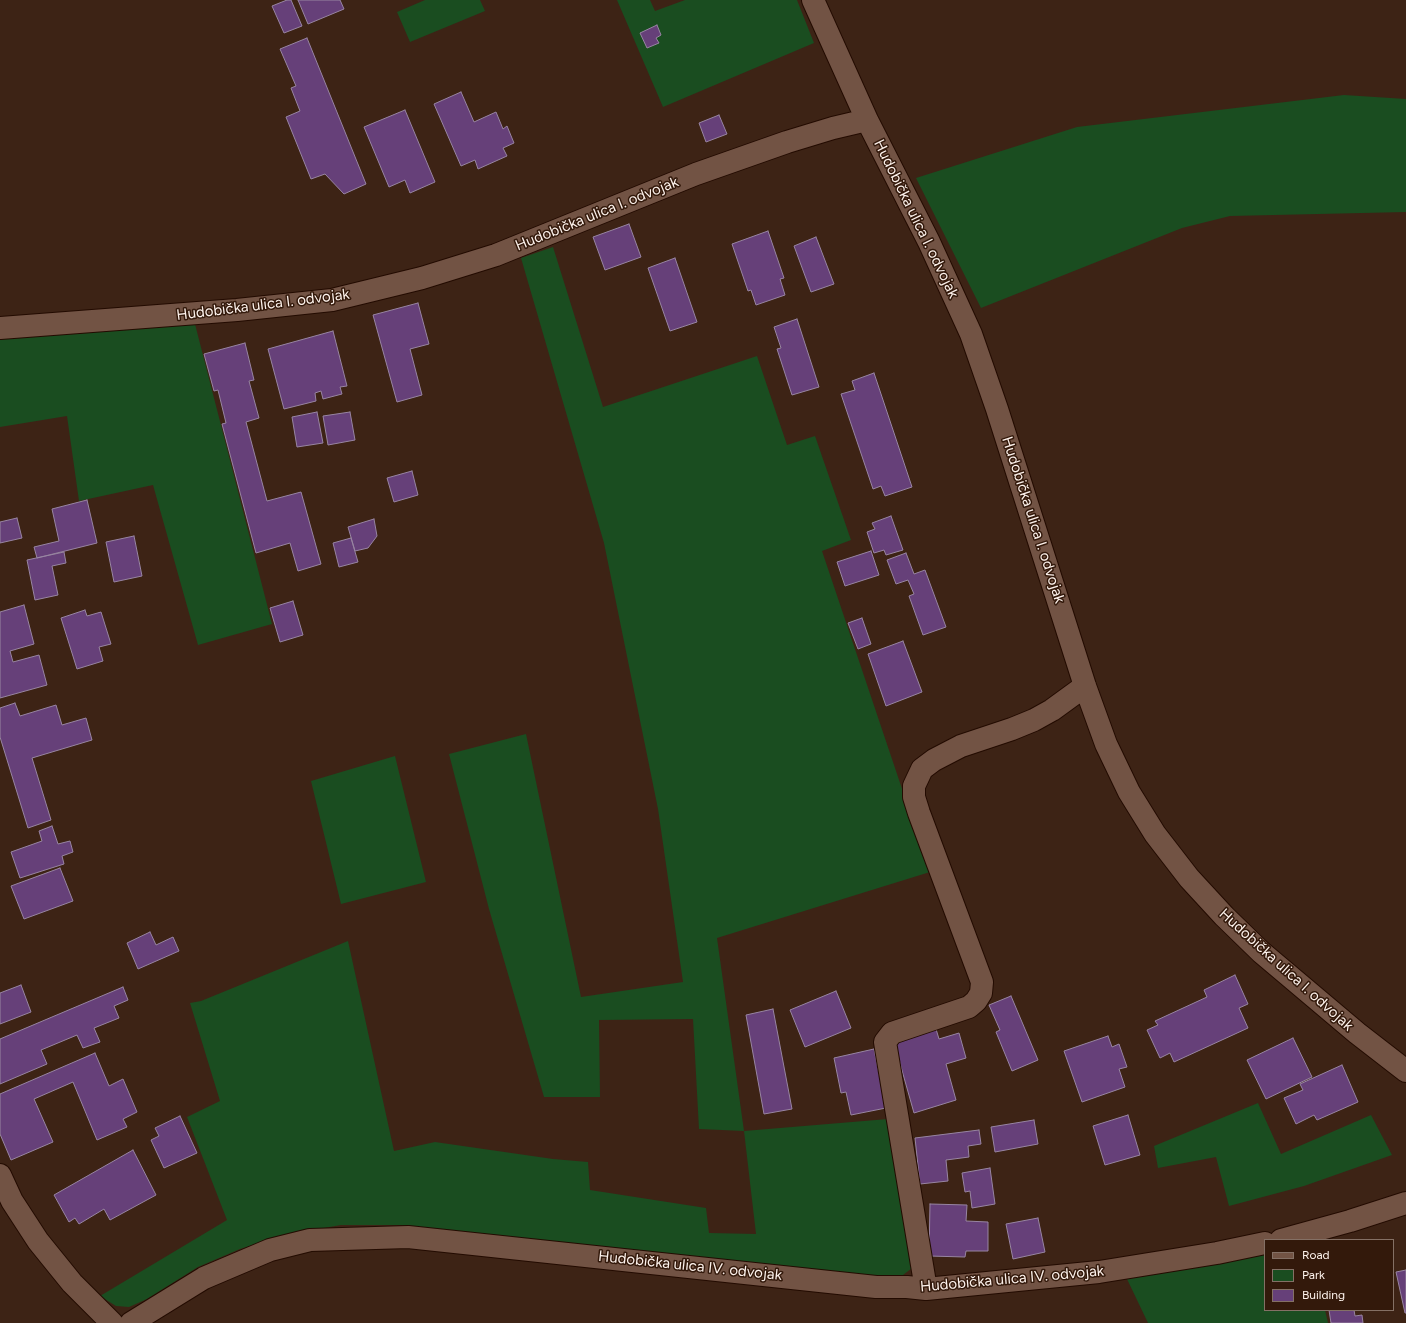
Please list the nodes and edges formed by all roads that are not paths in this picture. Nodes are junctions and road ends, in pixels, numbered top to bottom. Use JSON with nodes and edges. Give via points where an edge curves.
{"nodes":[{"id":1,"x":813,"y":0,"type":"edge"},
{"id":2,"x":867,"y":120,"type":"junction"},
{"id":3,"x":0,"y":328,"type":"edge"},
{"id":4,"x":1085,"y":686,"type":"junction"},
{"id":5,"x":1406,"y":1071,"type":"edge"},
{"id":6,"x":0,"y":1175,"type":"edge"},
{"id":7,"x":1406,"y":1203,"type":"edge"},
{"id":8,"x":1285,"y":1239,"type":"edge"},
{"id":9,"x":1264,"y":1243,"type":"edge"},
{"id":10,"x":926,"y":1289,"type":"junction"},
{"id":11,"x":112,"y":1323,"type":"edge"},
{"id":12,"x":131,"y":1323,"type":"edge"}],
"edges":[{"from":1,"to":2,"type":"street"},
{"from":2,"to":3,"type":"street","name":"Hudobička ulica I. odvojak","via":[[787,142],[696,174],[496,255],[422,278],[339,298],[237,310]]},
{"from":2,"to":4,"type":"street","name":"Hudobička ulica I. odvojak","via":[[929,242],[971,334]]},
{"from":4,"to":5,"type":"street","name":"Hudobička ulica I. odvojak","via":[[1106,744],[1129,792],[1155,834],[1190,878],[1224,916],[1262,952]]},
{"from":4,"to":10,"type":"street","via":[[1034,720],[961,746],[934,760],[922,769],[914,786],[918,813],[982,982],[976,1001],[969,1007],[892,1033],[885,1042]]},
{"from":6,"to":11,"type":"street","via":[[12,1201],[38,1241],[72,1283]]},
{"from":7,"to":8,"type":"street"},
{"from":9,"to":10,"type":"street","name":"Hudobička ulica IV. odvojak","via":[[1099,1272]]},
{"from":10,"to":12,"type":"street","name":"Hudobička ulica IV. odvojak","via":[[876,1287],[408,1237],[310,1240],[270,1250],[204,1278]]}]}
